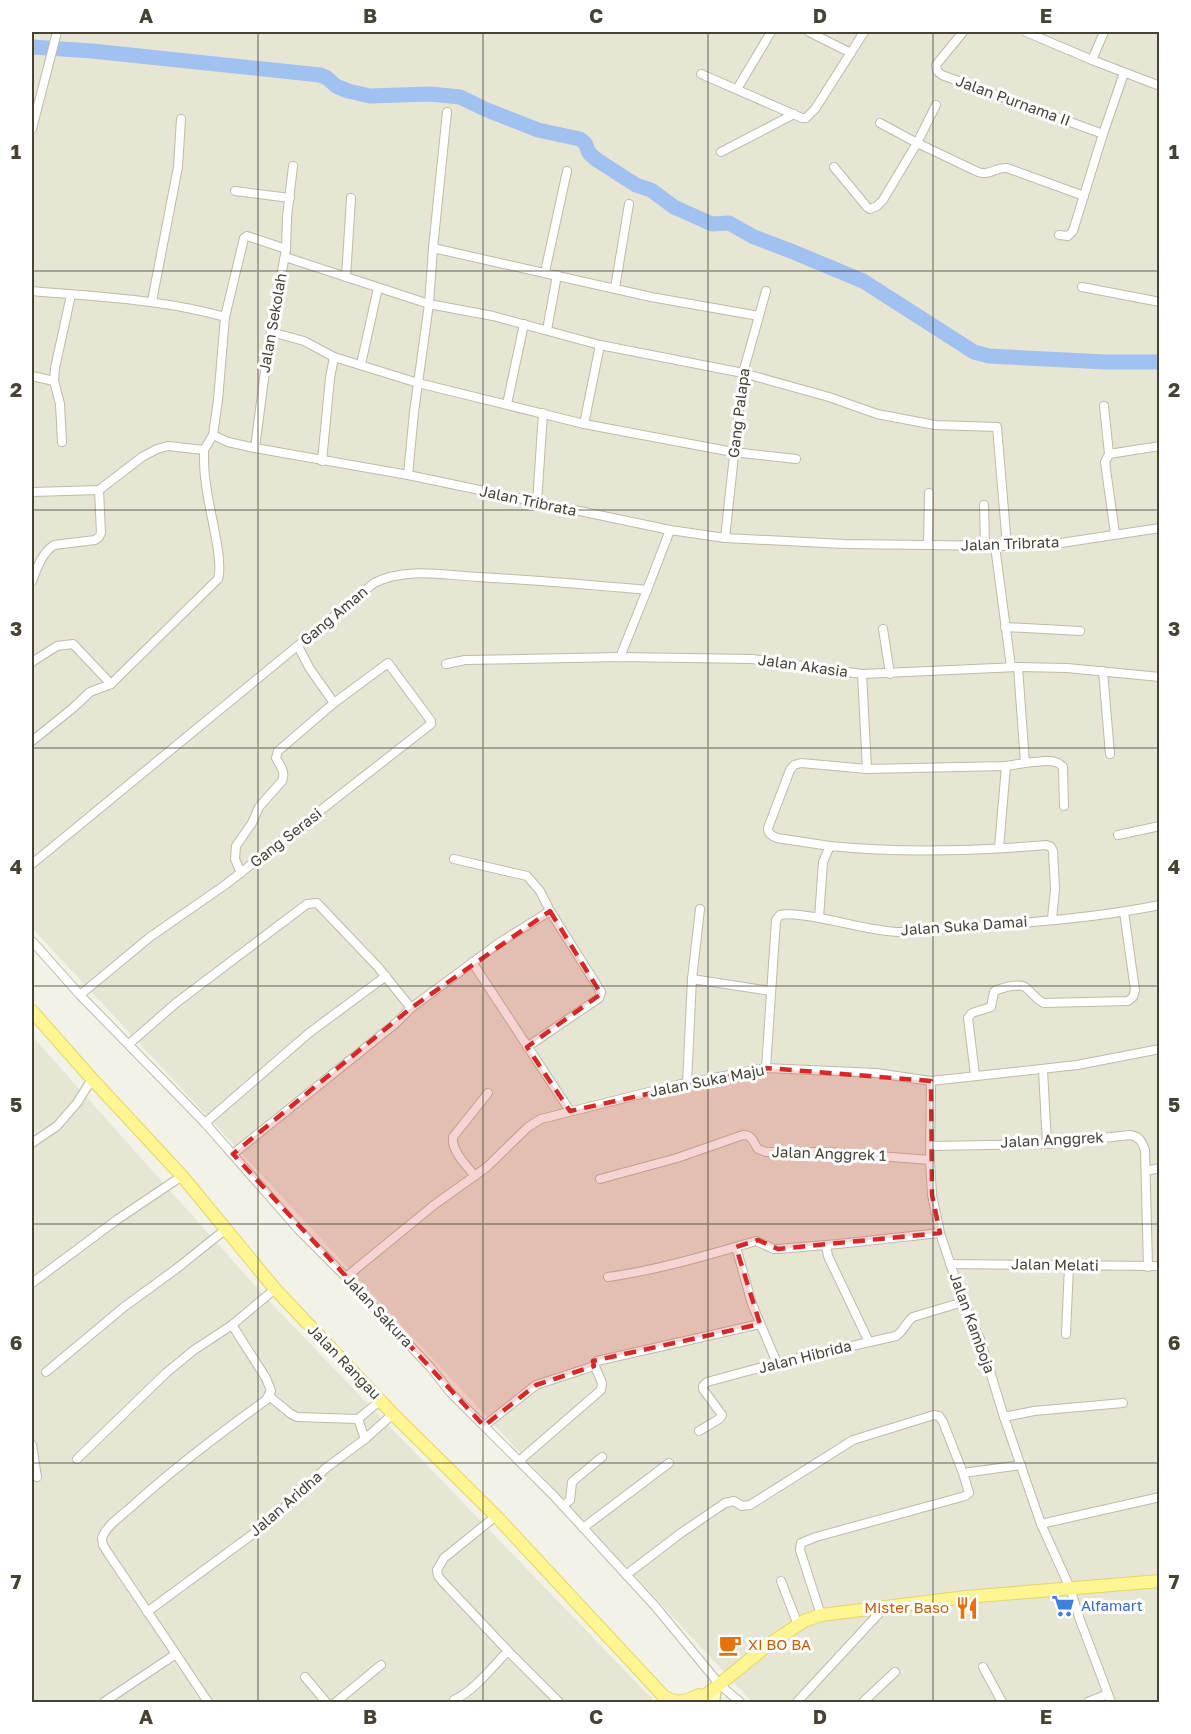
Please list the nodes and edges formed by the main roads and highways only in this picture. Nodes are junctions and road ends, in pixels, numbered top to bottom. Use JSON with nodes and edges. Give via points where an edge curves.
{"nodes":[{"id":1,"x":32,"y":1011,"type":"edge"},
{"id":2,"x":1160,"y":1581,"type":"edge"},
{"id":3,"x":713,"y":1694,"type":"edge"},
{"id":4,"x":664,"y":1698,"type":"edge"},
{"id":5,"x":694,"y":1702,"type":"edge"}],
"edges":[{"from":1,"to":4,"type":"main road","name":"Jalan Rangau","via":[[182,1176],[274,1288],[496,1516]]},
{"from":2,"to":3,"type":"main road","via":[[887,1605],[821,1615],[768,1645]]},
{"from":3,"to":4,"type":"main road","via":[[705,1692],[682,1702]]},
{"from":3,"to":5,"type":"main road"}]}
